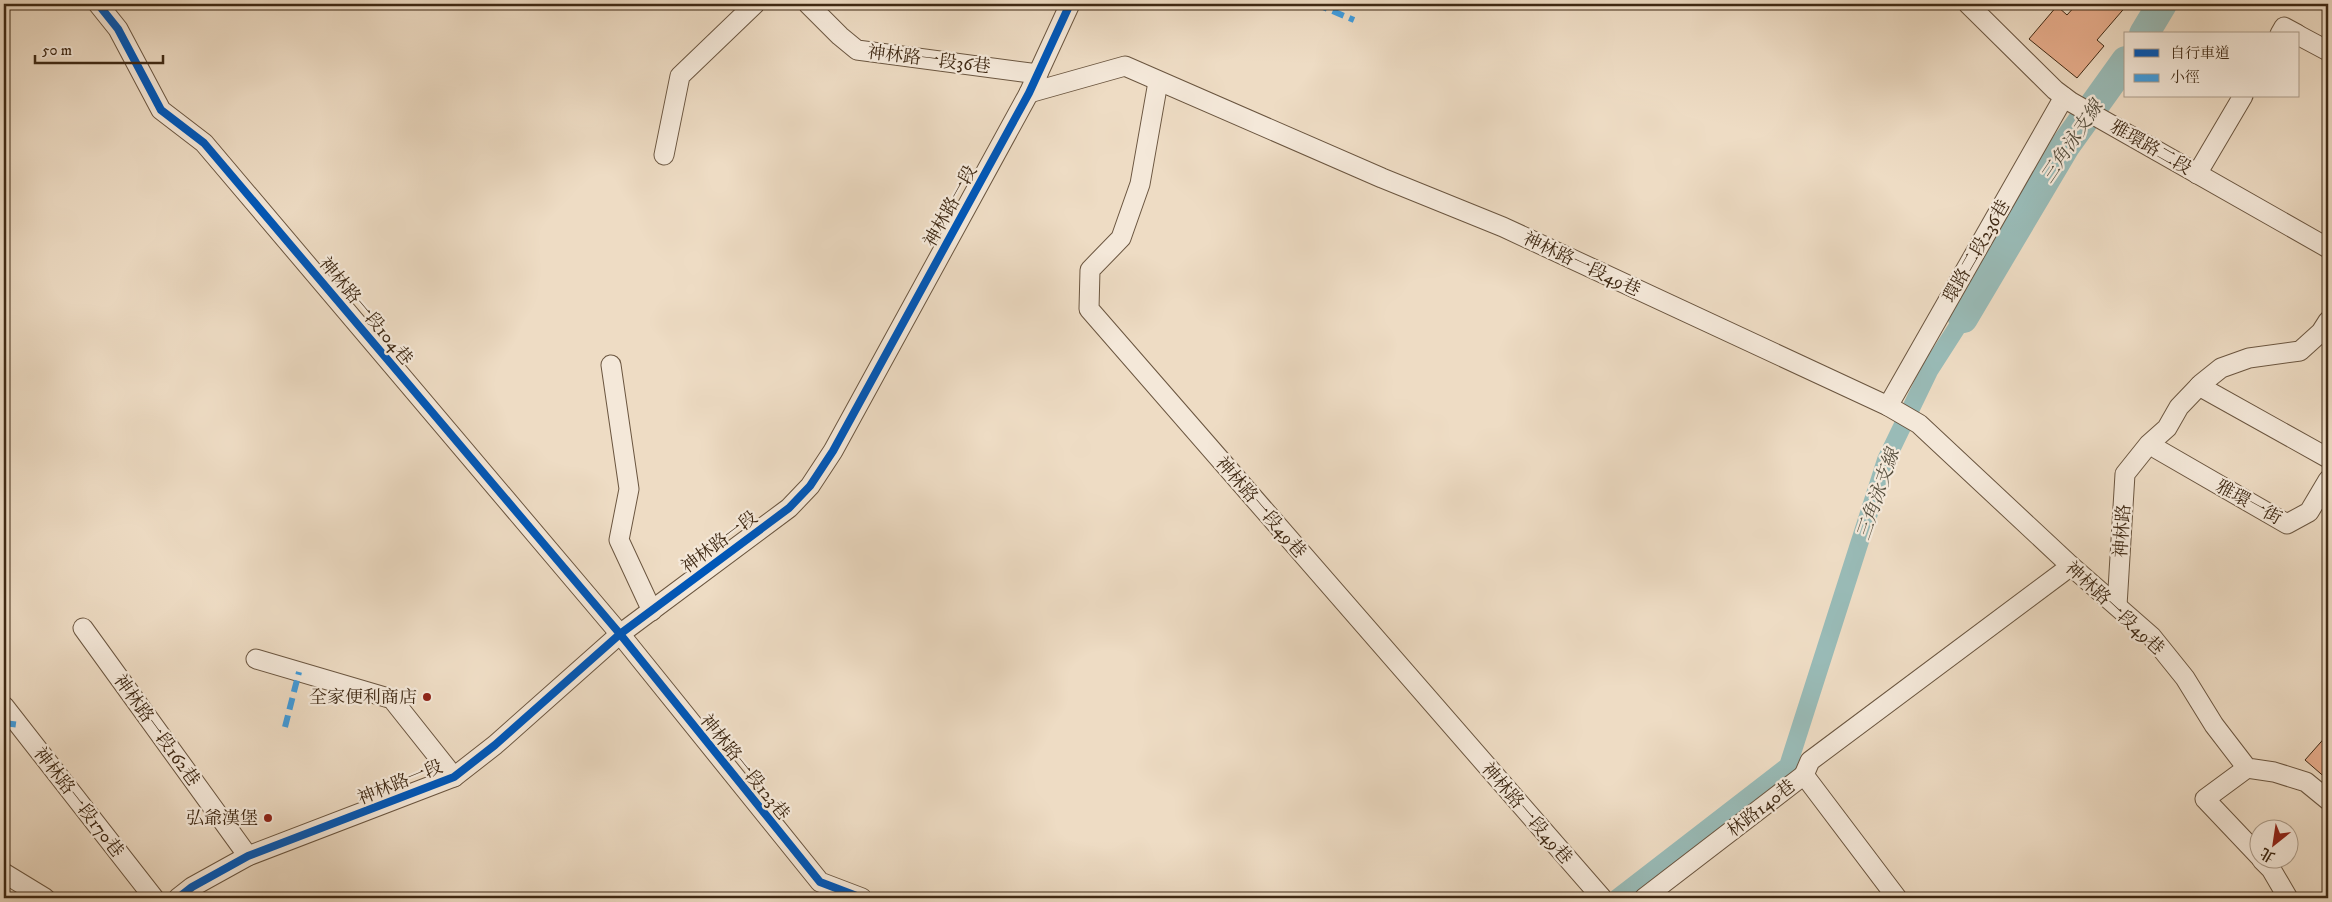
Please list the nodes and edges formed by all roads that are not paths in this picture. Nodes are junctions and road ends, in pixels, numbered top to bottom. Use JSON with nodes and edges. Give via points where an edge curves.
{"nodes":[{"id":1,"x":98,"y":4,"type":"edge"},
{"id":2,"x":755,"y":4,"type":"edge"},
{"id":3,"x":808,"y":4,"type":"edge"},
{"id":4,"x":1070,"y":4,"type":"edge"},
{"id":5,"x":1968,"y":4,"type":"edge"},
{"id":6,"x":2281,"y":32,"type":"edge"},
{"id":7,"x":2294,"y":32,"type":"edge"},
{"id":8,"x":2300,"y":35,"type":"edge"},
{"id":9,"x":2328,"y":51,"type":"edge"},
{"id":10,"x":1038,"y":74,"type":"junction"},
{"id":11,"x":1158,"y":82,"type":"junction"},
{"id":12,"x":1029,"y":93,"type":"junction"},
{"id":13,"x":2242,"y":98,"type":"edge"},
{"id":14,"x":2068,"y":99,"type":"junction"},
{"id":15,"x":664,"y":156,"type":"dead end"},
{"id":16,"x":2197,"y":174,"type":"junction"},
{"id":17,"x":2328,"y":248,"type":"edge"},
{"id":18,"x":2328,"y":321,"type":"edge"},
{"id":19,"x":611,"y":365,"type":"dead end"},
{"id":20,"x":2199,"y":386,"type":"junction"},
{"id":21,"x":1890,"y":407,"type":"junction"},
{"id":22,"x":2157,"y":449,"type":"dead end"},
{"id":23,"x":2328,"y":458,"type":"edge"},
{"id":24,"x":2328,"y":480,"type":"edge"},
{"id":25,"x":2070,"y":566,"type":"junction"},
{"id":26,"x":2117,"y":606,"type":"junction"},
{"id":27,"x":652,"y":611,"type":"junction"},
{"id":28,"x":83,"y":628,"type":"dead end"},
{"id":29,"x":620,"y":634,"type":"junction"},
{"id":30,"x":256,"y":659,"type":"dead end"},
{"id":31,"x":4,"y":706,"type":"edge"},
{"id":32,"x":2247,"y":768,"type":"junction"},
{"id":33,"x":1804,"y":775,"type":"junction"},
{"id":34,"x":454,"y":777,"type":"junction"},
{"id":35,"x":2328,"y":800,"type":"edge"},
{"id":36,"x":2250,"y":846,"type":"edge"},
{"id":37,"x":248,"y":856,"type":"junction"},
{"id":38,"x":2272,"y":870,"type":"edge"},
{"id":39,"x":4,"y":873,"type":"edge"},
{"id":40,"x":1598,"y":894,"type":"edge"},
{"id":41,"x":46,"y":898,"type":"edge"},
{"id":42,"x":154,"y":898,"type":"edge"},
{"id":43,"x":178,"y":898,"type":"edge"},
{"id":44,"x":862,"y":898,"type":"edge"},
{"id":45,"x":1644,"y":898,"type":"edge"},
{"id":46,"x":1897,"y":898,"type":"edge"},
{"id":47,"x":2288,"y":898,"type":"edge"}],
"edges":[{"from":1,"to":29,"type":"street","name":"神林路一段104巷","via":[[118,29],[161,110],[204,143]]},
{"from":2,"to":15,"type":"street","via":[[680,76]]},
{"from":3,"to":10,"type":"street","name":"神林路一段36巷","via":[[857,50]]},
{"from":4,"to":10,"type":"street","name":"神林路一段"},
{"from":5,"to":14,"type":"street","name":"雅環路二段"},
{"from":6,"to":7,"type":"street","via":[[2284,27]]},
{"from":8,"to":9,"type":"street"},
{"from":10,"to":12,"type":"street","name":"神林路一段"},
{"from":11,"to":12,"type":"street","name":"神林路一段49巷","via":[[1125,66]]},
{"from":11,"to":21,"type":"street","name":"神林路一段49巷","via":[[1503,227]]},
{"from":11,"to":40,"type":"street","name":"神林路一段49巷","via":[[1140,184],[1122,238],[1090,270],[1089,309]]},
{"from":12,"to":27,"type":"street","name":"神林路一段","via":[[833,451],[810,486],[789,508]]},
{"from":13,"to":16,"type":"street"},
{"from":14,"to":16,"type":"street","name":"雅環路二段"},
{"from":14,"to":21,"type":"street","name":"環路二段236巷"},
{"from":16,"to":17,"type":"street","name":"雅環路二段"},
{"from":18,"to":20,"type":"street","name":"神林路","via":[[2321,332],[2300,350],[2249,358],[2221,368]]},
{"from":19,"to":27,"type":"street","via":[[629,489],[619,540]]},
{"from":20,"to":23,"type":"street"},
{"from":20,"to":26,"type":"street","name":"神林路","via":[[2125,474]]},
{"from":21,"to":25,"type":"street","name":"神林路一段49巷","via":[[1919,424]]},
{"from":22,"to":24,"type":"street","name":"雅環一街","via":[[2286,524],[2309,512]]},
{"from":25,"to":26,"type":"street","name":"神林路一段49巷"},
{"from":25,"to":33,"type":"street","via":[[1810,761]]},
{"from":26,"to":32,"type":"street","name":"神林路一段49巷","via":[[2158,644]]},
{"from":27,"to":29,"type":"street","name":"神林路一段"},
{"from":28,"to":37,"type":"street","name":"神林路一段162巷"},
{"from":29,"to":34,"type":"street","name":"神林路一段","via":[[495,745]]},
{"from":29,"to":44,"type":"street","name":"神林路一段123巷","via":[[820,882]]},
{"from":30,"to":34,"type":"street","via":[[392,699]]},
{"from":31,"to":42,"type":"street","name":"神林路一段170巷"},
{"from":32,"to":35,"type":"street","via":[[2306,782]]},
{"from":32,"to":36,"type":"street","via":[[2205,799]]},
{"from":33,"to":45,"type":"street","name":"林路140巷"},
{"from":33,"to":46,"type":"street","name":"林路140巷"},
{"from":34,"to":37,"type":"street","name":"神林路一段"},
{"from":37,"to":43,"type":"street","name":"神林路一段"},
{"from":38,"to":47,"type":"street"},
{"from":39,"to":41,"type":"street"}]}
